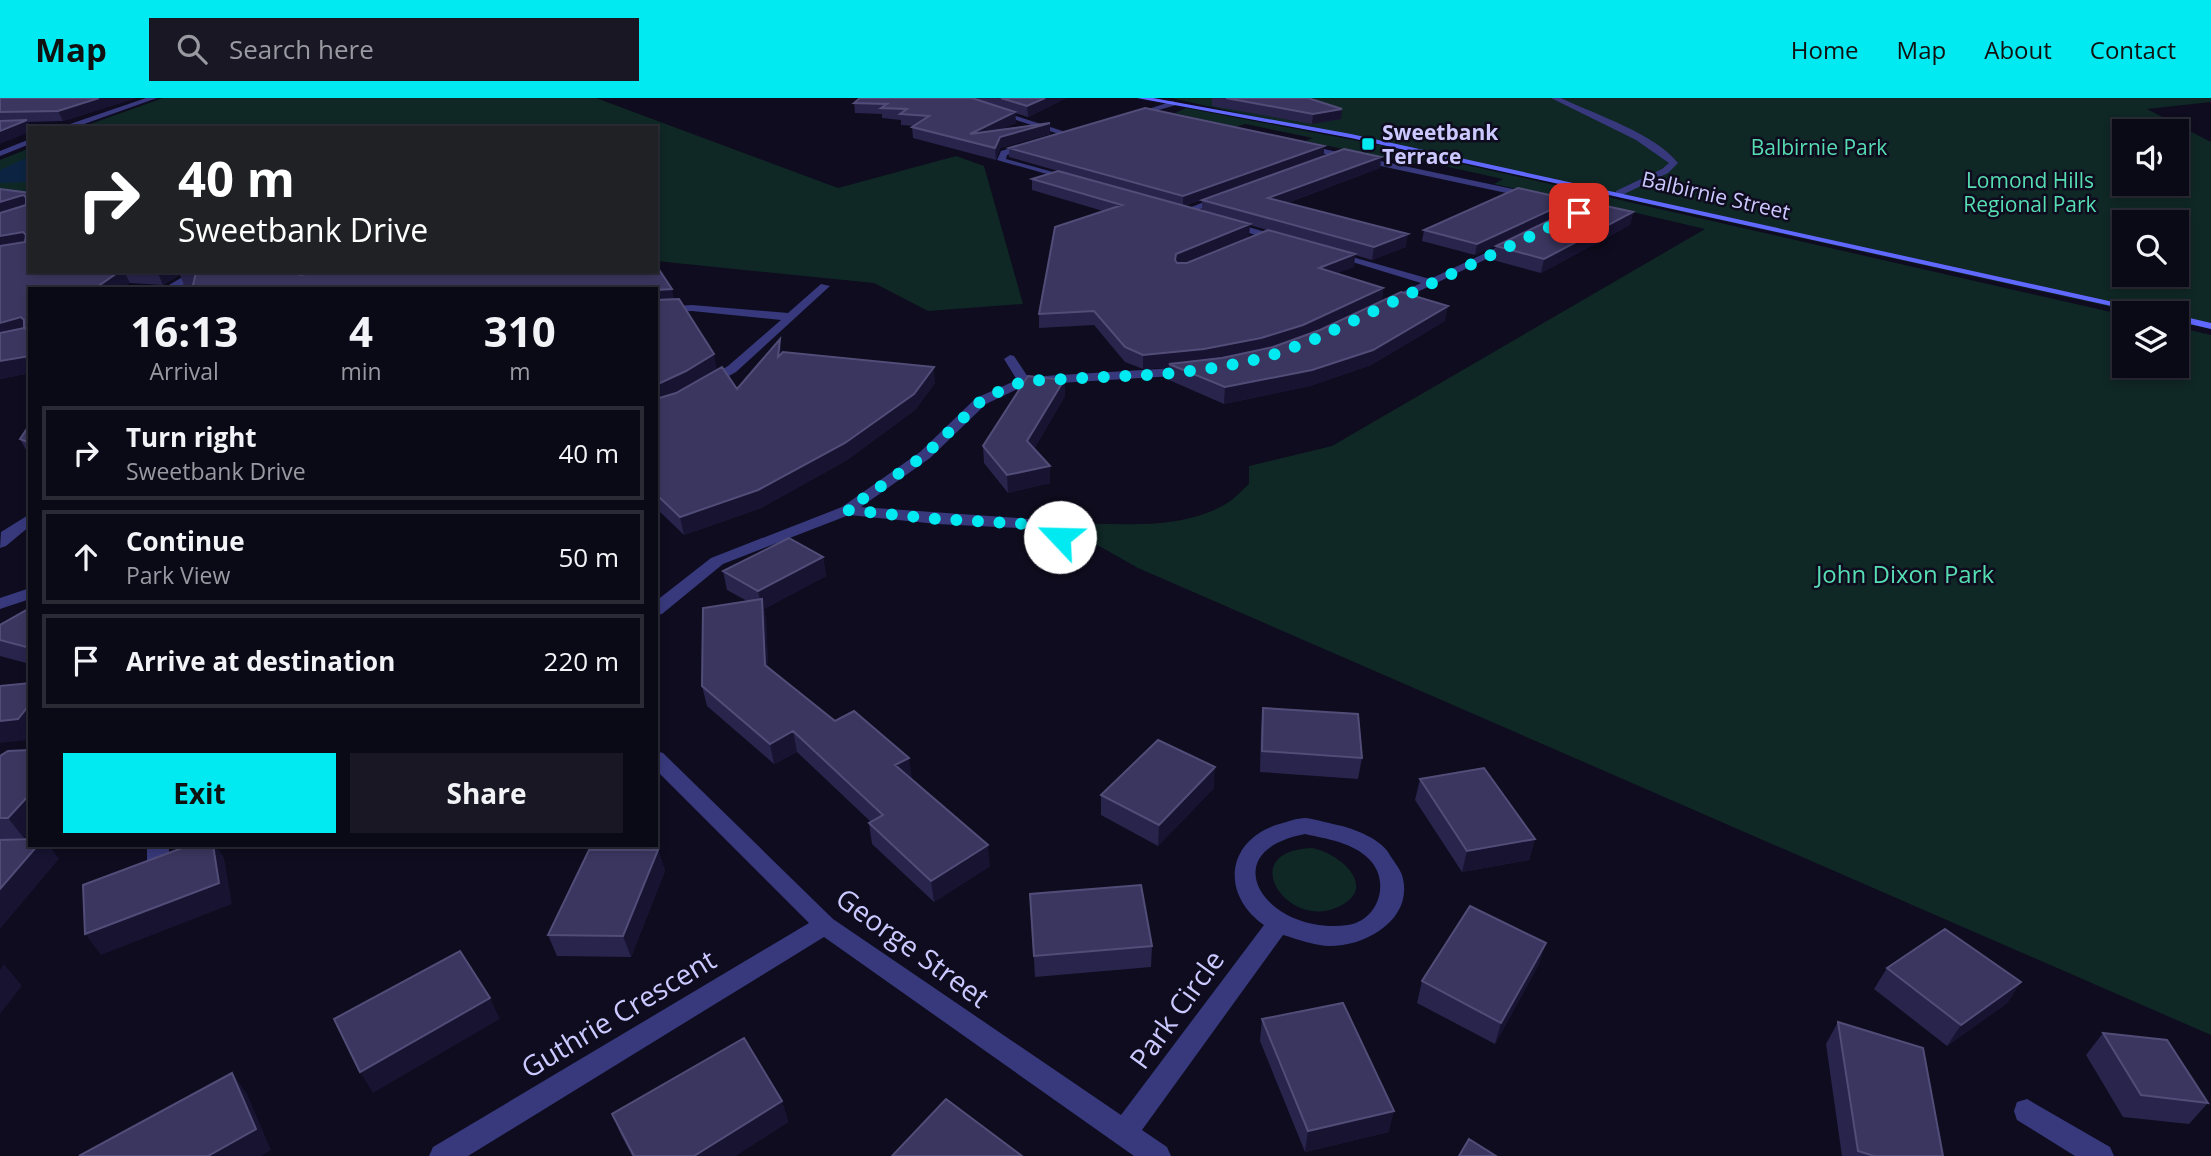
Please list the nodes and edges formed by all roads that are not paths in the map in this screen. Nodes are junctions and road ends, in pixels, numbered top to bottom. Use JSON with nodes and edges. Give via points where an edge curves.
{"nodes":[{"id":1,"x":153,"y":98,"type":"edge"},
{"id":2,"x":953,"y":98,"type":"edge"},
{"id":3,"x":1142,"y":98,"type":"edge"},
{"id":4,"x":1555,"y":98,"type":"edge"},
{"id":5,"x":1174,"y":103,"type":"junction"},
{"id":6,"x":1145,"y":112,"type":"junction"},
{"id":7,"x":1170,"y":118,"type":"edge"},
{"id":8,"x":1119,"y":120,"type":"edge"},
{"id":9,"x":70,"y":126,"type":"edge"},
{"id":10,"x":0,"y":127,"type":"edge"},
{"id":11,"x":28,"y":127,"type":"edge"},
{"id":12,"x":1081,"y":131,"type":"edge"},
{"id":13,"x":1068,"y":134,"type":"junction"},
{"id":14,"x":1055,"y":138,"type":"edge"},
{"id":15,"x":28,"y":142,"type":"edge"},
{"id":16,"x":1042,"y":142,"type":"edge"},
{"id":17,"x":1288,"y":143,"type":"edge"},
{"id":18,"x":0,"y":153,"type":"edge"},
{"id":19,"x":1342,"y":155,"type":"junction"},
{"id":20,"x":1316,"y":164,"type":"edge"},
{"id":21,"x":1080,"y":182,"type":"edge"},
{"id":22,"x":1619,"y":193,"type":"junction"},
{"id":23,"x":1231,"y":195,"type":"edge"},
{"id":24,"x":1171,"y":208,"type":"edge"},
{"id":25,"x":1184,"y":212,"type":"junction"},
{"id":26,"x":1208,"y":219,"type":"edge"},
{"id":27,"x":1220,"y":222,"type":"edge"},
{"id":28,"x":1549,"y":227,"type":"edge"},
{"id":29,"x":1268,"y":235,"type":"junction"},
{"id":30,"x":1527,"y":237,"type":"edge"},
{"id":31,"x":1255,"y":240,"type":"edge"},
{"id":32,"x":1293,"y":243,"type":"edge"},
{"id":33,"x":1318,"y":250,"type":"edge"},
{"id":34,"x":198,"y":273,"type":"edge"},
{"id":35,"x":1432,"y":283,"type":"junction"},
{"id":36,"x":825,"y":286,"type":"dead end"},
{"id":37,"x":171,"y":287,"type":"edge"},
{"id":38,"x":2112,"y":303,"type":"edge"},
{"id":39,"x":1377,"y":309,"type":"edge"},
{"id":40,"x":658,"y":310,"type":"edge"},
{"id":41,"x":790,"y":317,"type":"junction"},
{"id":42,"x":2189,"y":321,"type":"edge"},
{"id":43,"x":2211,"y":326,"type":"edge"},
{"id":44,"x":1010,"y":359,"type":"dead end"},
{"id":45,"x":1210,"y":369,"type":"edge"},
{"id":46,"x":1024,"y":381,"type":"junction"},
{"id":47,"x":698,"y":390,"type":"edge"},
{"id":48,"x":847,"y":510,"type":"junction"},
{"id":49,"x":28,"y":520,"type":"edge"},
{"id":50,"x":1060,"y":537,"type":"dead end"},
{"id":51,"x":0,"y":543,"type":"edge"},
{"id":52,"x":28,"y":594,"type":"edge"},
{"id":53,"x":0,"y":604,"type":"edge"},
{"id":54,"x":658,"y":608,"type":"edge"},
{"id":55,"x":658,"y":760,"type":"edge"},
{"id":56,"x":1278,"y":923,"type":"junction"},
{"id":57,"x":825,"y":925,"type":"junction"},
{"id":58,"x":2027,"y":1111,"type":"dead end"},
{"id":59,"x":1125,"y":1132,"type":"junction"},
{"id":60,"x":443,"y":1156,"type":"edge"},
{"id":61,"x":1157,"y":1156,"type":"edge"},
{"id":62,"x":2100,"y":1156,"type":"edge"}],
"edges":[{"from":1,"to":9,"type":"street"},
{"from":2,"to":13,"type":"street"},
{"from":3,"to":5,"type":"main road","name":"Balbirnie Street"},
{"from":4,"to":22,"type":"street","via":[[1671,156],[1674,163],[1665,171]]},
{"from":5,"to":6,"type":"street"},
{"from":5,"to":22,"type":"main road","name":"Balbirnie Street"},
{"from":6,"to":7,"type":"street"},
{"from":6,"to":8,"type":"street"},
{"from":10,"to":11,"type":"street"},
{"from":12,"to":13,"type":"street"},
{"from":13,"to":14,"type":"street"},
{"from":15,"to":18,"type":"street"},
{"from":16,"to":21,"type":"street","via":[[1004,153],[1001,160]]},
{"from":17,"to":19,"type":"street"},
{"from":19,"to":20,"type":"street"},
{"from":19,"to":28,"type":"street","via":[[1574,205],[1579,213]]},
{"from":22,"to":38,"type":"main road","name":"Balbirnie Street"},
{"from":23,"to":25,"type":"street"},
{"from":24,"to":25,"type":"street"},
{"from":25,"to":26,"type":"street"},
{"from":27,"to":29,"type":"street"},
{"from":29,"to":31,"type":"street"},
{"from":29,"to":32,"type":"street"},
{"from":30,"to":35,"type":"street"},
{"from":33,"to":35,"type":"street"},
{"from":34,"to":37,"type":"street"},
{"from":35,"to":39,"type":"street"},
{"from":36,"to":41,"type":"street"},
{"from":40,"to":41,"type":"street","via":[[692,308]]},
{"from":41,"to":47,"type":"street","via":[[732,369]]},
{"from":42,"to":43,"type":"main road"},
{"from":44,"to":46,"type":"street"},
{"from":45,"to":46,"type":"street"},
{"from":46,"to":48,"type":"street","via":[[981,401],[925,455]]},
{"from":48,"to":50,"type":"street","via":[[1045,525]]},
{"from":48,"to":54,"type":"street","via":[[717,561]]},
{"from":49,"to":51,"type":"street"},
{"from":52,"to":53,"type":"street"},
{"from":55,"to":57,"type":"street","name":"George Street"},
{"from":56,"to":56,"type":"street","via":[[1257,906],[1244,871],[1249,856],[1266,837],[1305,825],[1328,828],[1374,849],[1387,865],[1394,888],[1392,904],[1368,929],[1347,936],[1310,936]]},
{"from":56,"to":59,"type":"street","name":"Park Circle"},
{"from":57,"to":59,"type":"street","name":"George Street"},
{"from":57,"to":60,"type":"street","name":"Guthrie Crescent"},
{"from":58,"to":62,"type":"street"},
{"from":59,"to":61,"type":"street","name":"George Street"}]}
